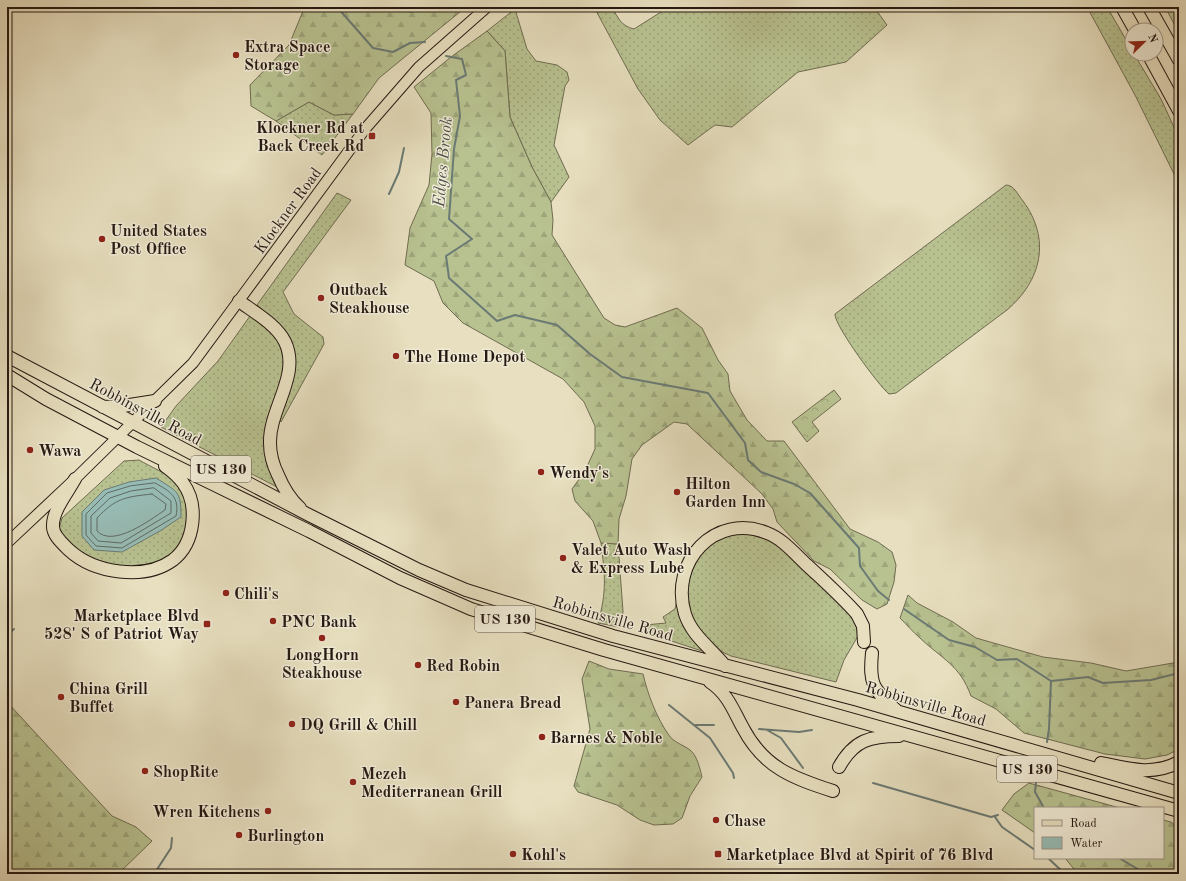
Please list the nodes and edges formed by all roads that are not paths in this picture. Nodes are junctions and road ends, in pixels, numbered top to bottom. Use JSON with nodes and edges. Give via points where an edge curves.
{"nodes":[{"id":1,"x":486,"y":7,"type":"edge"},
{"id":2,"x":1122,"y":7,"type":"edge"},
{"id":3,"x":1150,"y":7,"type":"edge"},
{"id":4,"x":1130,"y":22,"type":"edge"},
{"id":5,"x":1179,"y":60,"type":"edge"},
{"id":6,"x":1152,"y":62,"type":"edge"},
{"id":7,"x":1179,"y":110,"type":"edge"},
{"id":8,"x":239,"y":301,"type":"junction"},
{"id":9,"x":7,"y":356,"type":"edge"},
{"id":10,"x":7,"y":375,"type":"edge"},
{"id":11,"x":156,"y":401,"type":"junction"},
{"id":12,"x":102,"y":407,"type":"junction"},
{"id":13,"x":132,"y":423,"type":"junction"},
{"id":14,"x":118,"y":437,"type":"junction"},
{"id":15,"x":150,"y":454,"type":"junction"},
{"id":16,"x":75,"y":479,"type":"junction"},
{"id":17,"x":309,"y":515,"type":"junction"},
{"id":18,"x":7,"y":543,"type":"edge"},
{"id":19,"x":864,"y":642,"type":"dead end"},
{"id":20,"x":872,"y":653,"type":"dead end"},
{"id":21,"x":725,"y":666,"type":"junction"},
{"id":22,"x":702,"y":677,"type":"junction"},
{"id":23,"x":898,"y":712,"type":"junction"},
{"id":24,"x":912,"y":735,"type":"junction"},
{"id":25,"x":1036,"y":751,"type":"junction"},
{"id":26,"x":1179,"y":762,"type":"edge"},
{"id":27,"x":839,"y":767,"type":"dead end"},
{"id":28,"x":833,"y":790,"type":"dead end"},
{"id":29,"x":1179,"y":793,"type":"edge"},
{"id":30,"x":1143,"y":800,"type":"junction"},
{"id":31,"x":1154,"y":807,"type":"edge"},
{"id":32,"x":1179,"y":811,"type":"edge"},
{"id":33,"x":1164,"y":812,"type":"edge"},
{"id":34,"x":1179,"y":820,"type":"edge"}],
"edges":[{"from":1,"to":8,"type":"main road","name":"Klockner Road","via":[[434,52],[381,110],[335,168]]},
{"from":2,"to":4,"type":"highway"},
{"from":3,"to":5,"type":"highway"},
{"from":6,"to":7,"type":"highway"},
{"from":8,"to":11,"type":"main road","name":"Klockner Road","via":[[193,363]]},
{"from":8,"to":17,"type":"highway","via":[[275,329],[285,341],[289,356],[288,374],[272,423],[272,463],[295,503]]},
{"from":9,"to":12,"type":"highway","name":"Robbinsville Road","number":"US 130"},
{"from":10,"to":14,"type":"highway","name":"Robbinsville Road","number":"US 130"},
{"from":11,"to":12,"type":"highway"},
{"from":11,"to":13,"type":"main road","name":"Klockner Road"},
{"from":12,"to":13,"type":"highway","name":"Robbinsville Road","number":"US 130"},
{"from":13,"to":14,"type":"main road","name":"Klockner Road"},
{"from":13,"to":17,"type":"highway","name":"Robbinsville Road","number":"US 130"},
{"from":14,"to":15,"type":"highway","name":"Robbinsville Road","number":"US 130"},
{"from":14,"to":16,"type":"main road"},
{"from":15,"to":16,"type":"highway","via":[[175,473],[183,483],[192,505],[190,538],[173,560],[161,566],[127,573],[97,567],[61,543],[52,525]]},
{"from":15,"to":22,"type":"highway","name":"Robbinsville Road","number":"US 130","via":[[400,578],[471,609]]},
{"from":16,"to":18,"type":"main road"},
{"from":17,"to":21,"type":"highway","name":"Robbinsville Road","number":"US 130","via":[[419,570],[466,590],[606,634]]},
{"from":19,"to":21,"type":"highway","via":[[863,626],[857,614],[784,542],[759,530],[733,529],[714,535],[699,547],[687,564],[681,588],[685,614],[693,630]]},
{"from":20,"to":23,"type":"highway","via":[[870,672],[874,687]]},
{"from":21,"to":23,"type":"highway","name":"Robbinsville Road","number":"US 130"},
{"from":22,"to":24,"type":"highway","name":"Robbinsville Road","number":"US 130"},
{"from":22,"to":28,"type":"highway","via":[[725,694],[746,734],[767,761],[798,780]]},
{"from":23,"to":25,"type":"highway","name":"Robbinsville Road","number":"US 130"},
{"from":24,"to":27,"type":"highway","via":[[869,738],[846,754]]},
{"from":24,"to":30,"type":"highway","name":"Robbinsville Road","number":"US 130"},
{"from":25,"to":26,"type":"highway","via":[[1139,771],[1159,770]]},
{"from":25,"to":29,"type":"highway","name":"Robbinsville Road","number":"US 130"},
{"from":30,"to":31,"type":"highway"},
{"from":30,"to":32,"type":"highway","name":"Robbinsville Road","number":"US 130"},
{"from":33,"to":34,"type":"highway"}]}
